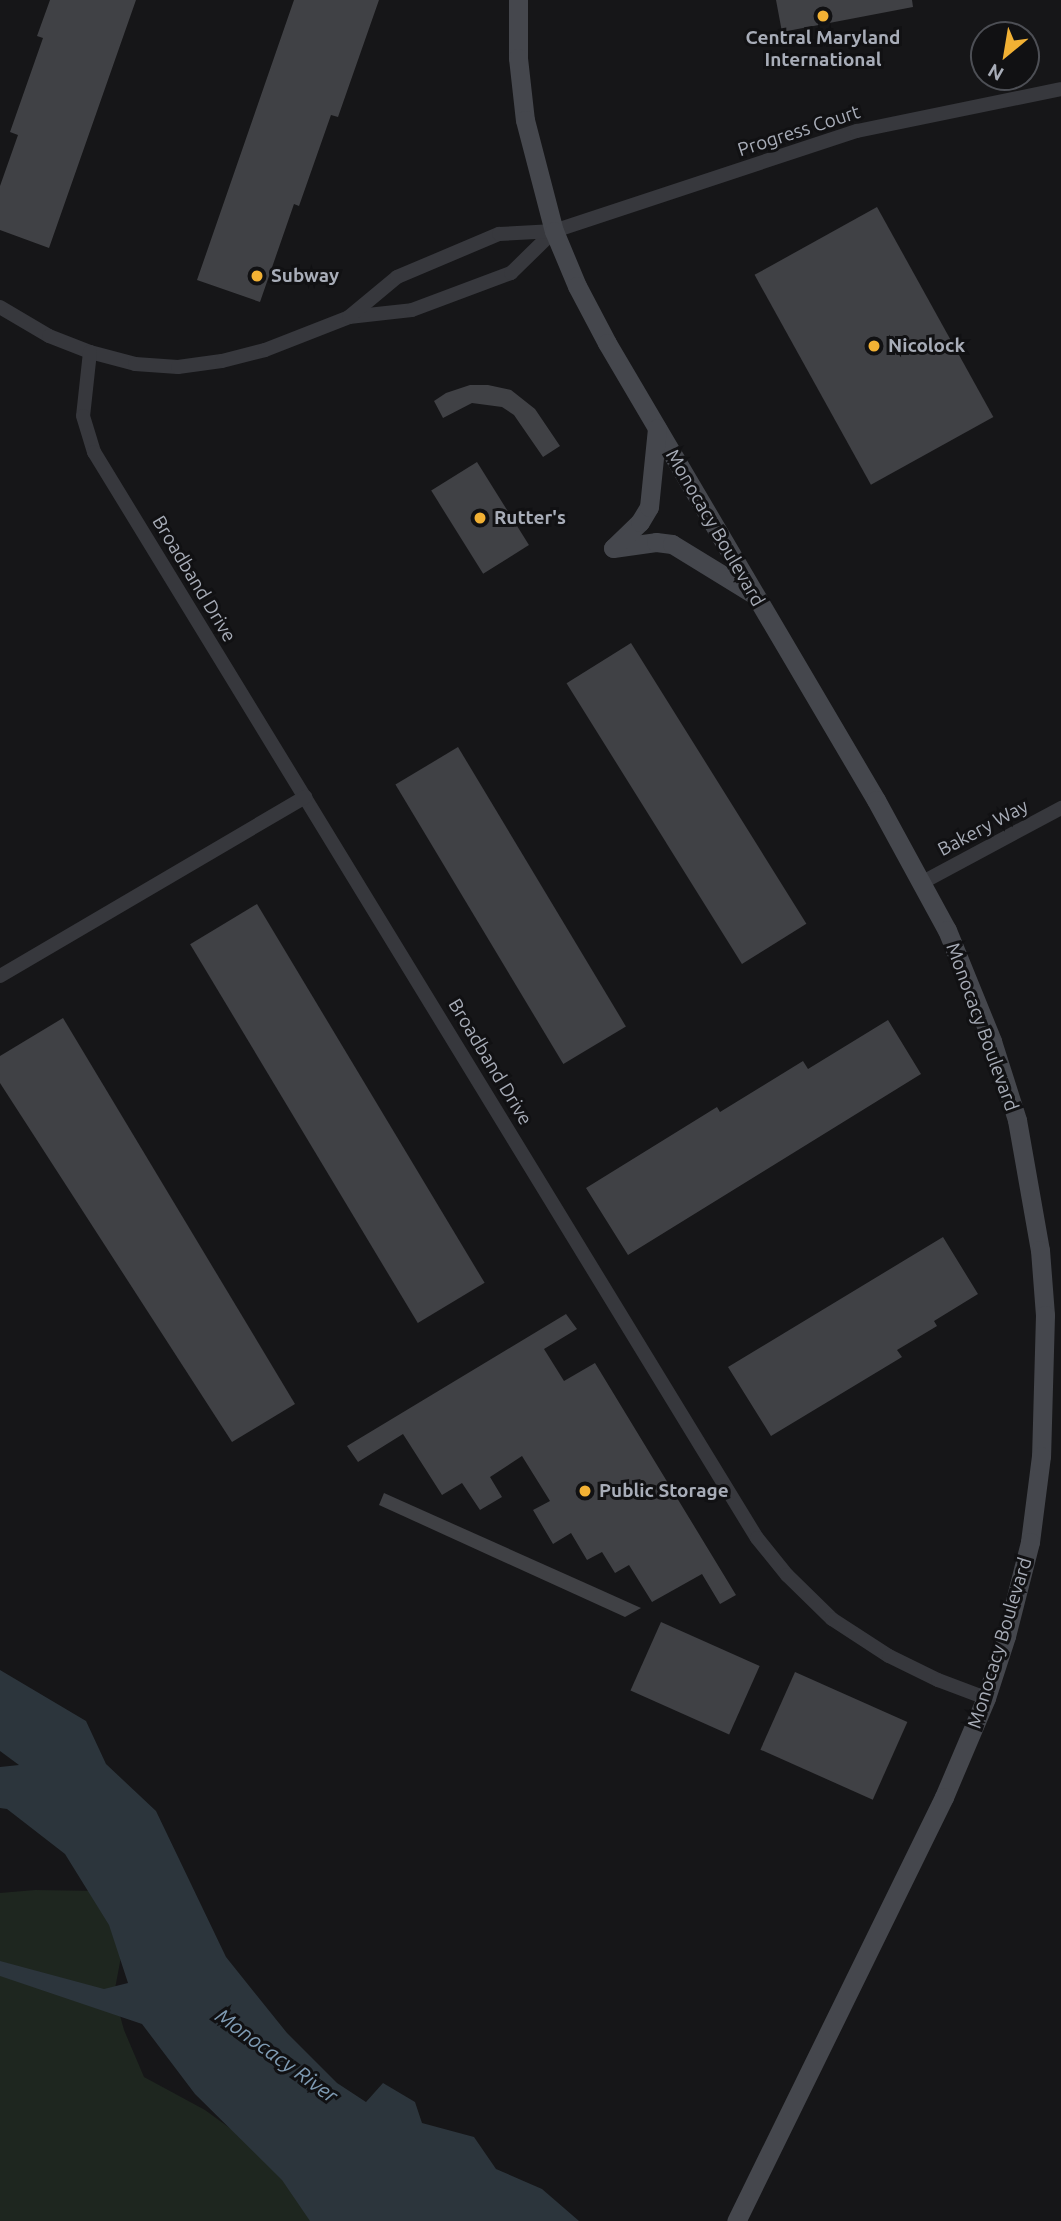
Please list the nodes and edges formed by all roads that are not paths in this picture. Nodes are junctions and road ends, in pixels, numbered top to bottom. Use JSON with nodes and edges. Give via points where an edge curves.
{"nodes":[{"id":1,"x":519,"y":0,"type":"edge"},
{"id":2,"x":1061,"y":89,"type":"edge"},
{"id":3,"x":554,"y":231,"type":"junction"},
{"id":4,"x":0,"y":307,"type":"edge"},
{"id":5,"x":349,"y":317,"type":"junction"},
{"id":6,"x":90,"y":352,"type":"junction"},
{"id":7,"x":657,"y":428,"type":"junction"},
{"id":8,"x":755,"y":595,"type":"junction"},
{"id":9,"x":305,"y":797,"type":"junction"},
{"id":10,"x":1061,"y":808,"type":"edge"},
{"id":11,"x":923,"y":882,"type":"junction"},
{"id":12,"x":0,"y":976,"type":"edge"},
{"id":13,"x":986,"y":1698,"type":"junction"},
{"id":14,"x":736,"y":2221,"type":"edge"}],
"edges":[{"from":1,"to":3,"type":"main road","name":"Monocacy Boulevard","via":[[518,58],[526,120]]},
{"from":2,"to":3,"type":"street","name":"Progress Court","via":[[857,131]]},
{"from":3,"to":5,"type":"street","via":[[498,235],[397,277]]},
{"from":3,"to":5,"type":"street","via":[[511,273],[412,310]]},
{"from":3,"to":7,"type":"main road","name":"Monocacy Boulevard","via":[[577,286]]},
{"from":4,"to":6,"type":"street","via":[[49,336]]},
{"from":5,"to":6,"type":"street","via":[[265,349],[178,367],[135,364]]},
{"from":6,"to":9,"type":"street","name":"Broadband Drive","via":[[83,416],[94,452]]},
{"from":7,"to":8,"type":"main road","name":"Monocacy Boulevard"},
{"from":7,"to":8,"type":"main road","via":[[649,507],[613,548],[672,544]]},
{"from":8,"to":11,"type":"main road","name":"Monocacy Boulevard"},
{"from":9,"to":12,"type":"street"},
{"from":9,"to":13,"type":"street","name":"Broadband Drive","via":[[757,1538],[832,1619],[890,1656]]},
{"from":10,"to":11,"type":"street","name":"Bakery Way"},
{"from":11,"to":13,"type":"main road","name":"Monocacy Boulevard","via":[[973,990],[1017,1120],[1040,1250],[1045,1315],[1041,1456],[1030,1542]]},
{"from":13,"to":14,"type":"main road","name":"Monocacy Boulevard","via":[[944,1797]]}]}
